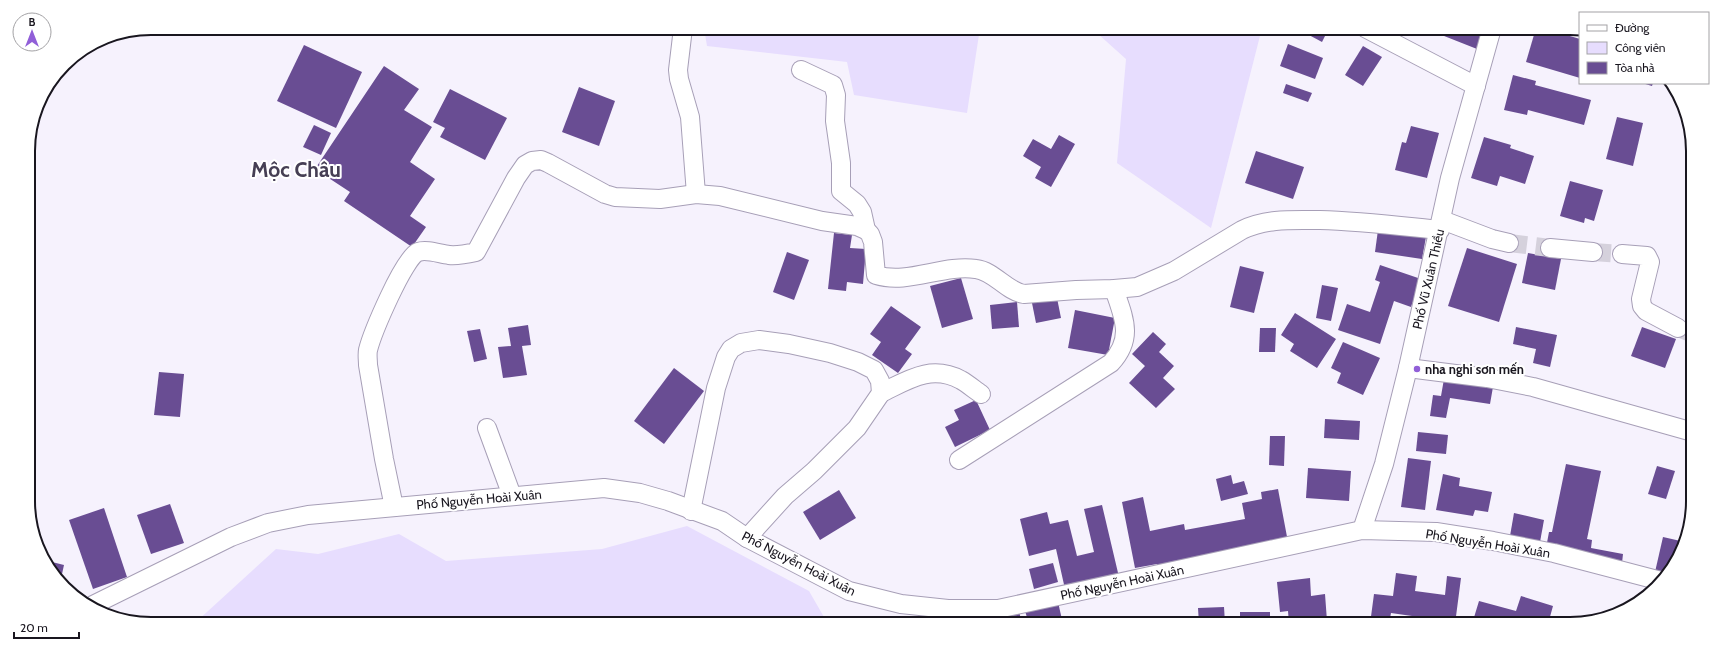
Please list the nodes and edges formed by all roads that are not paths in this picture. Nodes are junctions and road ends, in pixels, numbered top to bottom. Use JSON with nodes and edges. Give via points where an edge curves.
{"nodes":[{"id":1,"x":682,"y":35,"type":"edge"},
{"id":2,"x":1378,"y":35,"type":"edge"},
{"id":3,"x":1490,"y":35,"type":"edge"},
{"id":4,"x":801,"y":70,"type":"dead end"},
{"id":5,"x":1476,"y":86,"type":"junction"},
{"id":6,"x":696,"y":194,"type":"junction"},
{"id":7,"x":1441,"y":225,"type":"junction"},
{"id":8,"x":866,"y":230,"type":"junction"},
{"id":9,"x":1509,"y":243,"type":"tunnel mouth"},
{"id":10,"x":1550,"y":248,"type":"tunnel mouth"},
{"id":11,"x":1593,"y":252,"type":"tunnel mouth"},
{"id":12,"x":1622,"y":254,"type":"tunnel mouth"},
{"id":13,"x":1114,"y":289,"type":"junction"},
{"id":14,"x":1678,"y":328,"type":"tunnel mouth"},
{"id":15,"x":1408,"y":368,"type":"junction"},
{"id":16,"x":881,"y":392,"type":"junction"},
{"id":17,"x":981,"y":394,"type":"dead end"},
{"id":18,"x":487,"y":428,"type":"dead end"},
{"id":19,"x":1686,"y":430,"type":"edge"},
{"id":20,"x":959,"y":460,"type":"dead end"},
{"id":21,"x":512,"y":496,"type":"junction"},
{"id":22,"x":394,"y":507,"type":"junction"},
{"id":23,"x":691,"y":511,"type":"junction"},
{"id":24,"x":1362,"y":530,"type":"junction"},
{"id":25,"x":747,"y":538,"type":"junction"},
{"id":26,"x":1655,"y":579,"type":"edge"},
{"id":27,"x":97,"y":603,"type":"edge"}],
"edges":[{"from":1,"to":6,"type":"street","via":[[678,70],[690,117]]},
{"from":2,"to":5,"type":"street"},
{"from":3,"to":5,"type":"street","name":"Phố Vũ Xuân Thiều"},
{"from":4,"to":8,"type":"street","via":[[833,85],[836,95],[835,120],[841,162],[841,191],[860,208]]},
{"from":5,"to":7,"type":"street","name":"Phố Vũ Xuân Thiều","via":[[1450,178]]},
{"from":6,"to":8,"type":"street","via":[[720,196]]},
{"from":6,"to":22,"type":"street","via":[[660,199],[615,197],[548,162],[532,161],[525,165],[516,178],[476,252],[450,255],[419,252],[412,256],[392,290],[368,350],[368,365]]},
{"from":7,"to":9,"type":"street"},
{"from":7,"to":13,"type":"street","via":[[1288,220],[1266,222],[1242,230],[1174,271],[1137,287]]},
{"from":7,"to":15,"type":"street","name":"Phố Vũ Xuân Thiều"},
{"from":8,"to":13,"type":"street","via":[[873,242],[876,275],[881,277],[903,277],[952,269],[977,269],[1017,293]]},
{"from":10,"to":11,"type":"street"},
{"from":12,"to":14,"type":"street","via":[[1647,256],[1650,262],[1641,299],[1642,306],[1646,311]]},
{"from":13,"to":20,"type":"street","via":[[1123,315],[1126,336],[1111,363]]},
{"from":15,"to":19,"type":"street","via":[[1533,387]]},
{"from":15,"to":24,"type":"street","name":"Phố Vũ Xuân Thiều","via":[[1384,464]]},
{"from":16,"to":17,"type":"street","via":[[912,378],[938,372],[960,380]]},
{"from":16,"to":23,"type":"street","via":[[880,381],[874,370],[858,362],[789,344],[759,340],[741,343],[726,357],[716,388]]},
{"from":16,"to":25,"type":"street","via":[[857,428],[814,472],[785,496]]},
{"from":18,"to":21,"type":"street"},
{"from":21,"to":22,"type":"street","name":"Phố Nguyễn Hoài Xuân"},
{"from":21,"to":23,"type":"street","name":"Phố Nguyễn Hoài Xuân","via":[[604,488],[640,493]]},
{"from":22,"to":27,"type":"street","name":"Phố Nguyễn Hoài Xuân","via":[[308,515],[268,523],[231,537]]},
{"from":23,"to":25,"type":"street","name":"Phố Nguyễn Hoài Xuân","via":[[722,521]]},
{"from":24,"to":25,"type":"street","name":"Phố Nguyễn Hoài Xuân","via":[[998,609],[948,609],[902,604],[848,591]]},
{"from":24,"to":26,"type":"street","name":"Phố Nguyễn Hoài Xuân","via":[[1436,532],[1554,553]]}]}
